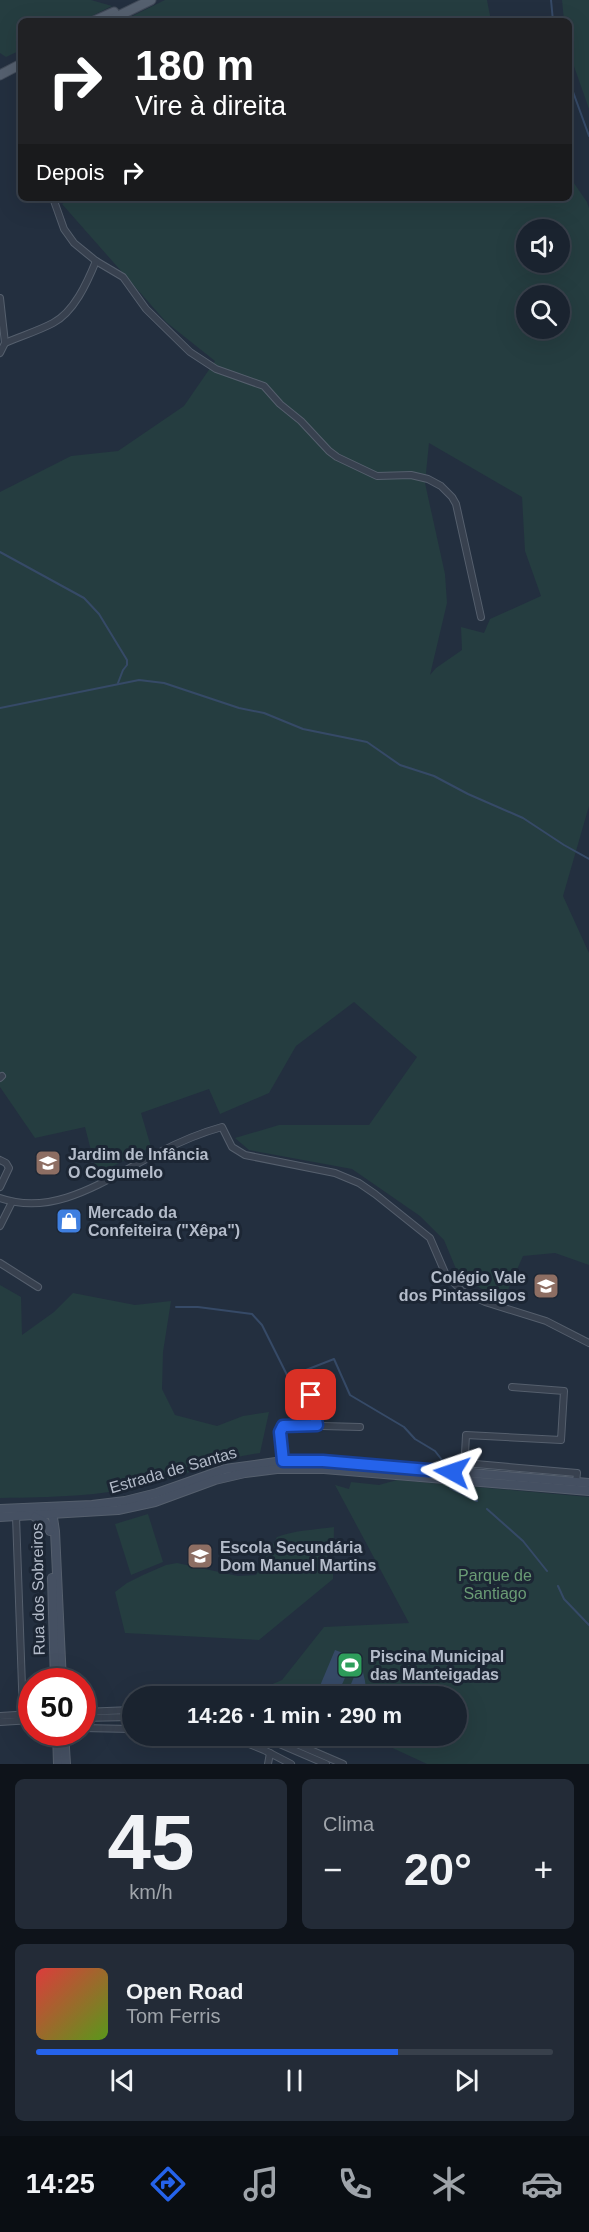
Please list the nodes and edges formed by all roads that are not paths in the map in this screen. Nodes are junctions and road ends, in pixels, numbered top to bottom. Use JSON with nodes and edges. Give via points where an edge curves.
{"nodes":[{"id":1,"x":137,"y":0,"type":"edge"},
{"id":2,"x":151,"y":0,"type":"edge"},
{"id":3,"x":100,"y":18,"type":"edge"},
{"id":4,"x":114,"y":18,"type":"edge"},
{"id":5,"x":18,"y":59,"type":"edge"},
{"id":6,"x":18,"y":66,"type":"edge"},
{"id":7,"x":0,"y":68,"type":"edge"},
{"id":8,"x":0,"y":75,"type":"edge"},
{"id":9,"x":54,"y":201,"type":"edge"},
{"id":10,"x":96,"y":261,"type":"junction"},
{"id":11,"x":0,"y":298,"type":"edge"},
{"id":12,"x":5,"y":343,"type":"junction"},
{"id":13,"x":0,"y":353,"type":"edge"},
{"id":14,"x":481,"y":617,"type":"dead end"},
{"id":15,"x":0,"y":1160,"type":"edge"},
{"id":16,"x":0,"y":1187,"type":"edge"},
{"id":17,"x":0,"y":1198,"type":"edge"},
{"id":18,"x":12,"y":1202,"type":"junction"},
{"id":19,"x":0,"y":1226,"type":"edge"},
{"id":20,"x":0,"y":1263,"type":"edge"},
{"id":21,"x":38,"y":1287,"type":"dead end"},
{"id":22,"x":589,"y":1343,"type":"edge"},
{"id":23,"x":512,"y":1387,"type":"dead end"},
{"id":24,"x":311,"y":1395,"type":"dead end"},
{"id":25,"x":317,"y":1425,"type":"junction"},
{"id":26,"x":360,"y":1426,"type":"dead end"},
{"id":27,"x":283,"y":1461,"type":"junction"},
{"id":28,"x":464,"y":1468,"type":"junction"},
{"id":29,"x":589,"y":1483,"type":"edge"},
{"id":30,"x":589,"y":1491,"type":"edge"},
{"id":31,"x":0,"y":1509,"type":"edge"},
{"id":32,"x":52,"y":1511,"type":"junction"},
{"id":33,"x":76,"y":1514,"type":"junction"},
{"id":34,"x":16,"y":1516,"type":"junction"},
{"id":35,"x":31,"y":1516,"type":"junction"},
{"id":36,"x":0,"y":1517,"type":"edge"},
{"id":37,"x":53,"y":1531,"type":"junction"},
{"id":38,"x":21,"y":1668,"type":"edge"},
{"id":39,"x":55,"y":1668,"type":"edge"},
{"id":40,"x":61,"y":1668,"type":"edge"},
{"id":41,"x":122,"y":1710,"type":"edge"},
{"id":42,"x":96,"y":1711,"type":"edge"},
{"id":43,"x":18,"y":1715,"type":"edge"},
{"id":44,"x":0,"y":1716,"type":"edge"},
{"id":45,"x":122,"y":1716,"type":"edge"},
{"id":46,"x":96,"y":1717,"type":"edge"},
{"id":47,"x":18,"y":1721,"type":"edge"},
{"id":48,"x":0,"y":1722,"type":"edge"},
{"id":49,"x":96,"y":1728,"type":"edge"},
{"id":50,"x":122,"y":1729,"type":"edge"},
{"id":51,"x":57,"y":1746,"type":"edge"},
{"id":52,"x":65,"y":1746,"type":"edge"},
{"id":53,"x":253,"y":1746,"type":"edge"},
{"id":54,"x":284,"y":1746,"type":"edge"},
{"id":55,"x":301,"y":1746,"type":"edge"},
{"id":56,"x":270,"y":1753,"type":"junction"},
{"id":57,"x":58,"y":1764,"type":"edge"},
{"id":58,"x":66,"y":1764,"type":"edge"},
{"id":59,"x":268,"y":1764,"type":"edge"},
{"id":60,"x":291,"y":1764,"type":"edge"},
{"id":61,"x":326,"y":1764,"type":"edge"},
{"id":62,"x":343,"y":1764,"type":"edge"}],
"edges":[{"from":1,"to":3,"type":"main road"},
{"from":2,"to":4,"type":"main road"},
{"from":5,"to":7,"type":"main road"},
{"from":6,"to":8,"type":"main road"},
{"from":9,"to":10,"type":"street","via":[[64,229]]},
{"from":10,"to":12,"type":"street","via":[[68,311],[55,322]]},
{"from":10,"to":14,"type":"street","via":[[123,277],[146,309],[190,352],[216,369],[264,387],[337,457],[377,476],[411,475],[441,486],[456,504]]},
{"from":11,"to":12,"type":"street"},
{"from":12,"to":13,"type":"street"},
{"from":15,"to":16,"type":"street","via":[[9,1168]]},
{"from":17,"to":18,"type":"street"},
{"from":18,"to":19,"type":"street"},
{"from":18,"to":22,"type":"street","via":[[37,1204],[77,1195],[179,1142],[222,1126],[232,1147],[245,1155],[335,1173],[359,1183],[430,1238],[446,1275],[462,1291],[546,1321]]},
{"from":20,"to":21,"type":"street"},
{"from":23,"to":28,"type":"street","via":[[564,1391],[561,1440],[466,1435]]},
{"from":24,"to":25,"type":"street"},
{"from":25,"to":26,"type":"street"},
{"from":25,"to":27,"type":"street","via":[[283,1426]]},
{"from":27,"to":28,"type":"main road","name":"Estrada de Santas"},
{"from":27,"to":32,"type":"main road","name":"Estrada de Santas","via":[[225,1469],[140,1498]]},
{"from":28,"to":29,"type":"main road","name":"Estrada de Santas"},
{"from":30,"to":33,"type":"main road","name":"Estrada de Santas","via":[[277,1468],[215,1480],[136,1506]]},
{"from":31,"to":32,"type":"main road"},
{"from":32,"to":33,"type":"main road","name":"Estrada de Santas"},
{"from":32,"to":35,"type":"main road"},
{"from":32,"to":37,"type":"main road","name":"Rua dos Sobreiros"},
{"from":33,"to":37,"type":"main road","via":[[61,1521]]},
{"from":34,"to":35,"type":"main road"},
{"from":34,"to":36,"type":"main road"},
{"from":34,"to":38,"type":"street","name":"Rua dos Sobreiros"},
{"from":35,"to":37,"type":"main road"},
{"from":37,"to":39,"type":"main road","name":"Rua dos Sobreiros"},
{"from":37,"to":40,"type":"main road","name":"Rua dos Sobreiros"},
{"from":41,"to":42,"type":"street"},
{"from":43,"to":44,"type":"street"},
{"from":45,"to":46,"type":"street"},
{"from":47,"to":48,"type":"street"},
{"from":49,"to":50,"type":"street"},
{"from":51,"to":57,"type":"main road"},
{"from":52,"to":58,"type":"main road"},
{"from":53,"to":56,"type":"street"},
{"from":54,"to":61,"type":"street"},
{"from":55,"to":62,"type":"street"},
{"from":56,"to":59,"type":"street"},
{"from":56,"to":60,"type":"street"}]}
